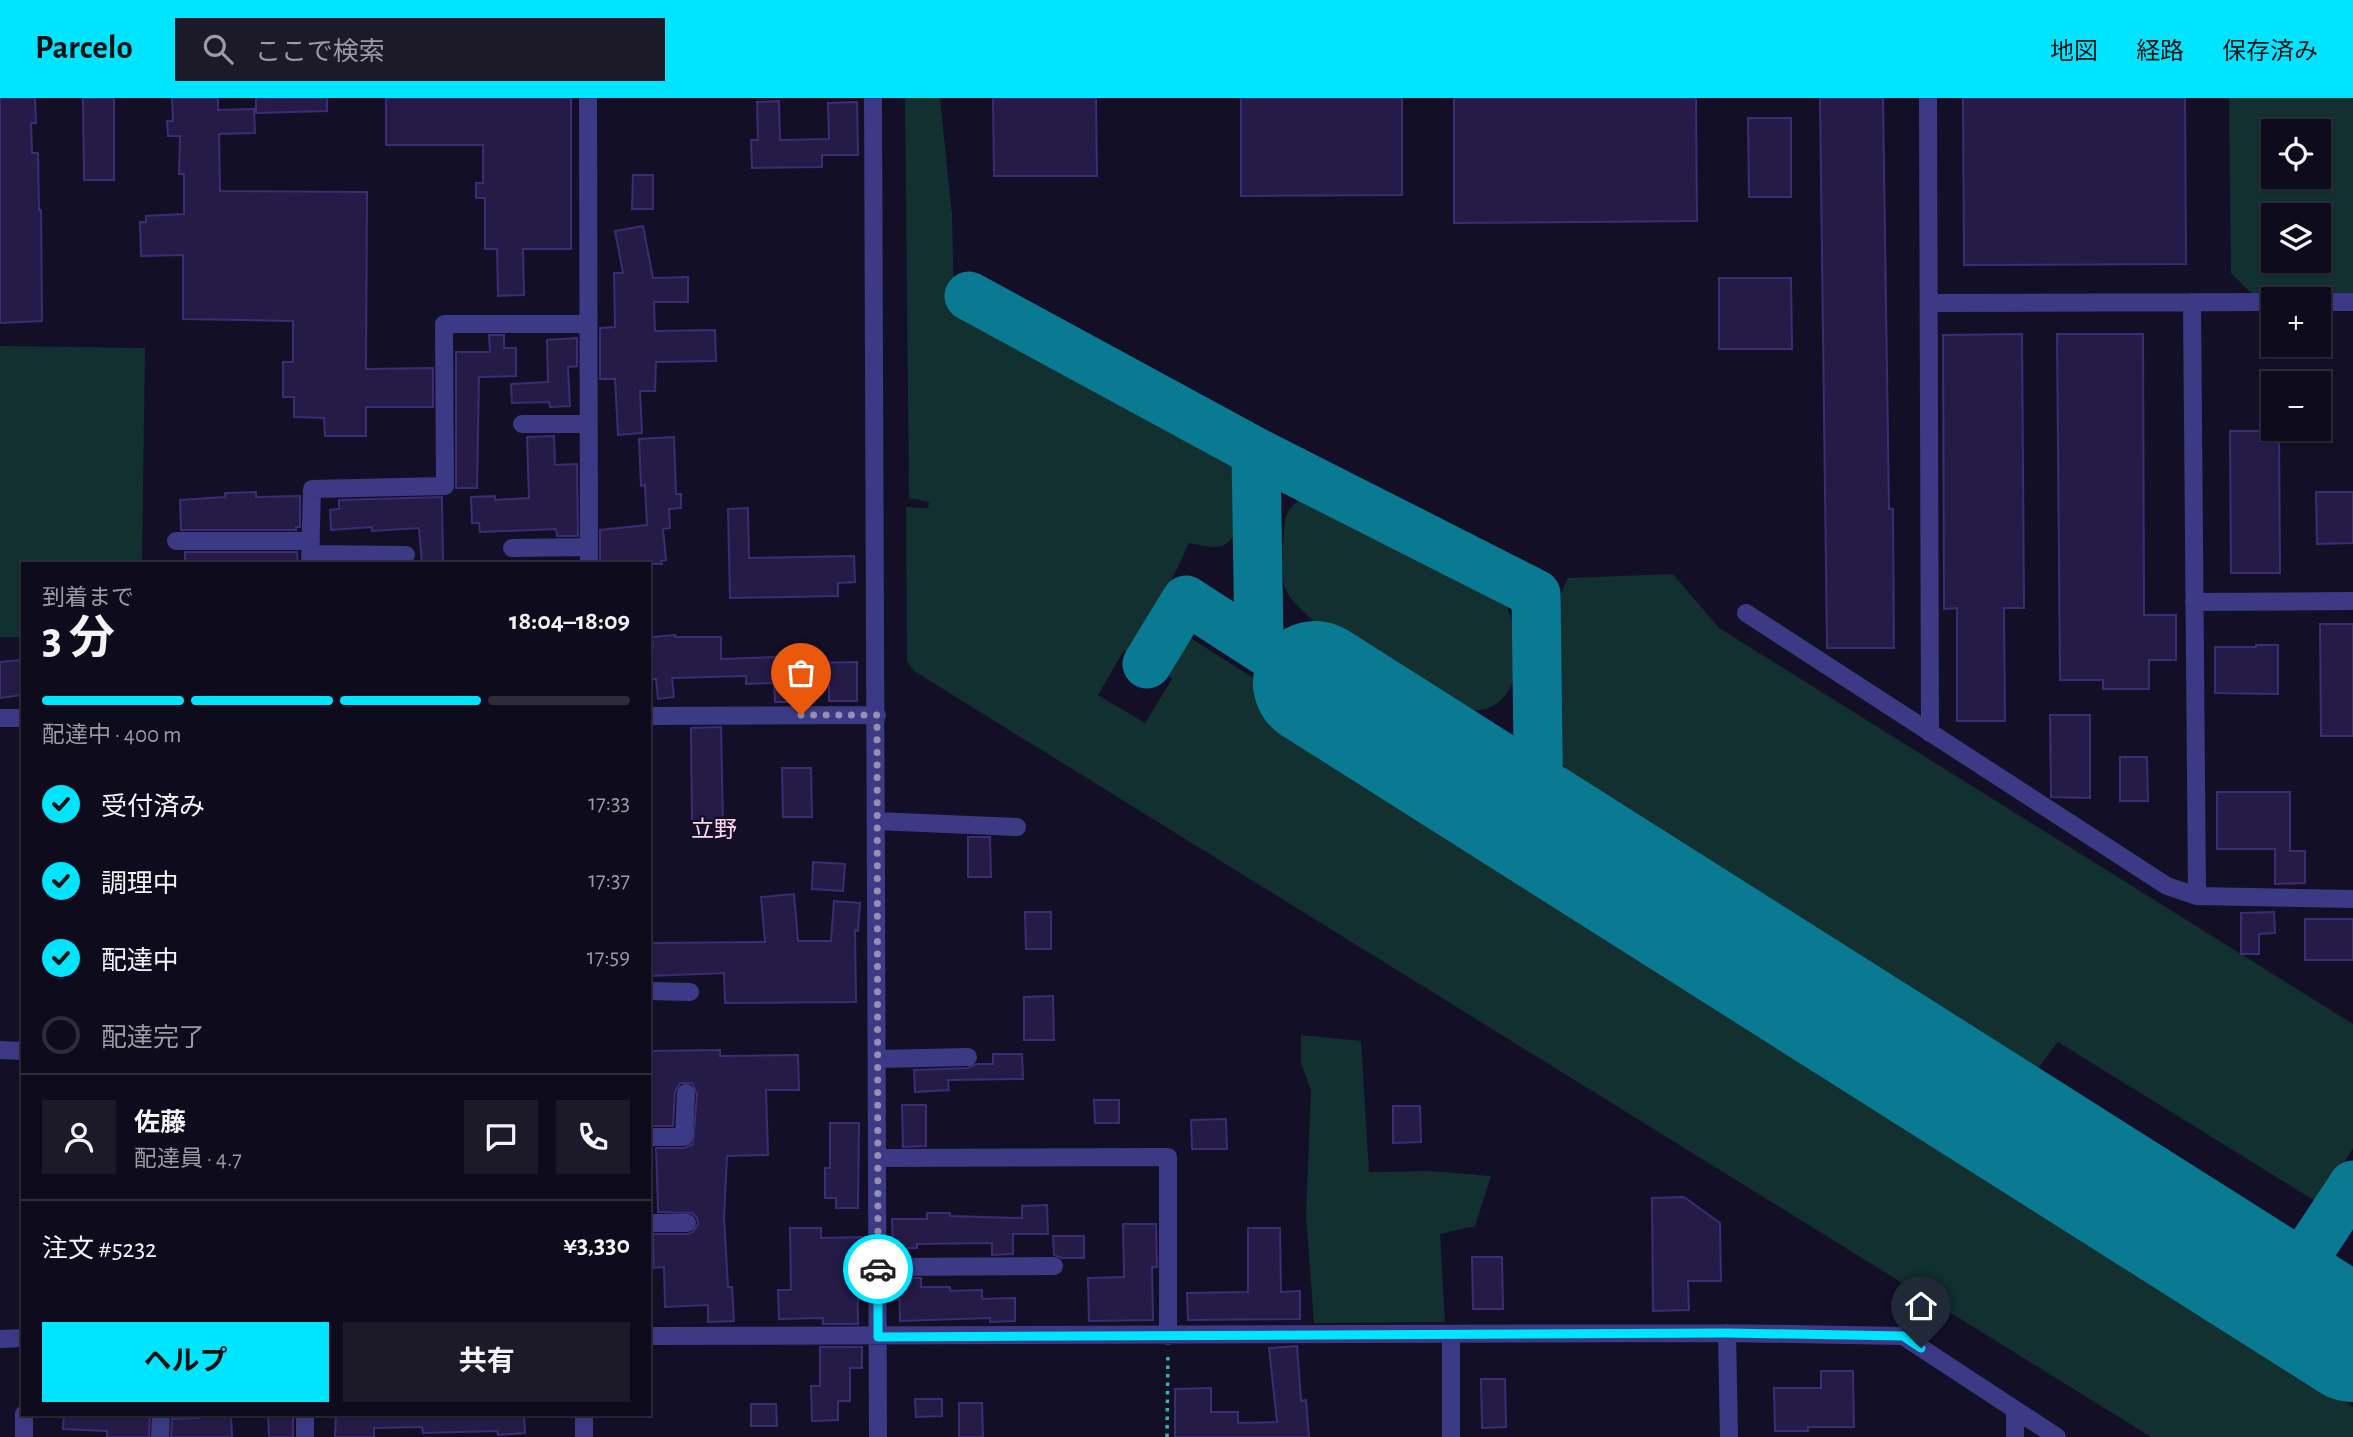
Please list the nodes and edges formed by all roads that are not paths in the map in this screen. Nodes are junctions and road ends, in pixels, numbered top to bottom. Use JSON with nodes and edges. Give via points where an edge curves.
{"nodes":[{"id":1,"x":589,"y":98,"type":"edge"},
{"id":2,"x":873,"y":98,"type":"edge"},
{"id":3,"x":1928,"y":98,"type":"edge"},
{"id":4,"x":2192,"y":302,"type":"junction"},
{"id":5,"x":2261,"y":302,"type":"edge"},
{"id":6,"x":2331,"y":302,"type":"edge"},
{"id":7,"x":2353,"y":302,"type":"edge"},
{"id":8,"x":1930,"y":303,"type":"junction"},
{"id":9,"x":588,"y":324,"type":"junction"},
{"id":10,"x":522,"y":424,"type":"dead end"},
{"id":11,"x":588,"y":424,"type":"junction"},
{"id":12,"x":176,"y":541,"type":"dead end"},
{"id":13,"x":512,"y":548,"type":"dead end"},
{"id":14,"x":310,"y":553,"type":"edge"},
{"id":15,"x":406,"y":555,"type":"dead end"},
{"id":16,"x":589,"y":555,"type":"edge"},
{"id":17,"x":2353,"y":601,"type":"edge"},
{"id":18,"x":2194,"y":602,"type":"junction"},
{"id":19,"x":1746,"y":613,"type":"dead end"},
{"id":20,"x":877,"y":715,"type":"junction"},
{"id":21,"x":651,"y":716,"type":"edge"},
{"id":22,"x":0,"y":718,"type":"edge"},
{"id":23,"x":21,"y":718,"type":"edge"},
{"id":24,"x":1930,"y":733,"type":"junction"},
{"id":25,"x":876,"y":821,"type":"junction"},
{"id":26,"x":1017,"y":827,"type":"dead end"},
{"id":27,"x":2197,"y":897,"type":"junction"},
{"id":28,"x":2353,"y":899,"type":"edge"},
{"id":29,"x":651,"y":990,"type":"edge"},
{"id":30,"x":690,"y":992,"type":"dead end"},
{"id":31,"x":0,"y":1050,"type":"edge"},
{"id":32,"x":21,"y":1051,"type":"edge"},
{"id":33,"x":968,"y":1057,"type":"dead end"},
{"id":34,"x":877,"y":1059,"type":"junction"},
{"id":35,"x":685,"y":1093,"type":"dead end"},
{"id":36,"x":651,"y":1137,"type":"edge"},
{"id":37,"x":877,"y":1158,"type":"junction"},
{"id":38,"x":651,"y":1223,"type":"edge"},
{"id":39,"x":687,"y":1223,"type":"dead end"},
{"id":40,"x":1054,"y":1266,"type":"dead end"},
{"id":41,"x":878,"y":1267,"type":"junction"},
{"id":42,"x":1727,"y":1333,"type":"junction"},
{"id":43,"x":1451,"y":1335,"type":"junction"},
{"id":44,"x":651,"y":1336,"type":"edge"},
{"id":45,"x":1168,"y":1336,"type":"junction"},
{"id":46,"x":878,"y":1337,"type":"junction"},
{"id":47,"x":21,"y":1338,"type":"edge"},
{"id":48,"x":0,"y":1339,"type":"edge"},
{"id":49,"x":2015,"y":1410,"type":"junction"},
{"id":50,"x":24,"y":1416,"type":"edge"},
{"id":51,"x":161,"y":1416,"type":"edge"},
{"id":52,"x":305,"y":1416,"type":"edge"},
{"id":53,"x":584,"y":1416,"type":"edge"},
{"id":54,"x":24,"y":1437,"type":"edge"},
{"id":55,"x":160,"y":1437,"type":"edge"},
{"id":56,"x":305,"y":1437,"type":"edge"},
{"id":57,"x":584,"y":1437,"type":"edge"},
{"id":58,"x":878,"y":1437,"type":"edge"},
{"id":59,"x":1451,"y":1437,"type":"edge"},
{"id":60,"x":1730,"y":1437,"type":"edge"},
{"id":61,"x":2015,"y":1437,"type":"edge"},
{"id":62,"x":2057,"y":1437,"type":"edge"}],
"edges":[{"from":1,"to":9,"type":"street"},
{"from":2,"to":20,"type":"street"},
{"from":3,"to":8,"type":"street"},
{"from":4,"to":5,"type":"street"},
{"from":4,"to":8,"type":"street"},
{"from":4,"to":18,"type":"street"},
{"from":6,"to":7,"type":"street"},
{"from":8,"to":24,"type":"street"},
{"from":9,"to":11,"type":"street"},
{"from":9,"to":14,"type":"street","via":[[444,324],[445,486],[312,489]]},
{"from":10,"to":11,"type":"street"},
{"from":11,"to":16,"type":"street"},
{"from":12,"to":14,"type":"street"},
{"from":13,"to":16,"type":"street"},
{"from":14,"to":15,"type":"street"},
{"from":17,"to":18,"type":"street"},
{"from":18,"to":27,"type":"street"},
{"from":19,"to":24,"type":"street"},
{"from":20,"to":21,"type":"street"},
{"from":20,"to":25,"type":"street"},
{"from":22,"to":23,"type":"street"},
{"from":24,"to":27,"type":"street","via":[[2167,886]]},
{"from":25,"to":26,"type":"street"},
{"from":25,"to":34,"type":"street"},
{"from":27,"to":28,"type":"street"},
{"from":29,"to":30,"type":"street"},
{"from":31,"to":32,"type":"street"},
{"from":33,"to":34,"type":"street"},
{"from":34,"to":37,"type":"street"},
{"from":35,"to":36,"type":"street","via":[[684,1137]]},
{"from":37,"to":41,"type":"street"},
{"from":37,"to":45,"type":"street","via":[[1168,1157]]},
{"from":38,"to":39,"type":"street"},
{"from":40,"to":41,"type":"street"},
{"from":41,"to":46,"type":"street"},
{"from":42,"to":43,"type":"street"},
{"from":42,"to":49,"type":"street","via":[[1903,1336]]},
{"from":42,"to":60,"type":"street"},
{"from":43,"to":45,"type":"street"},
{"from":43,"to":59,"type":"street"},
{"from":44,"to":46,"type":"street"},
{"from":45,"to":46,"type":"street"},
{"from":46,"to":58,"type":"street"},
{"from":47,"to":48,"type":"street"},
{"from":49,"to":61,"type":"street"},
{"from":49,"to":62,"type":"street"},
{"from":50,"to":54,"type":"street"},
{"from":51,"to":55,"type":"street"},
{"from":52,"to":56,"type":"street"},
{"from":53,"to":57,"type":"street"}]}
